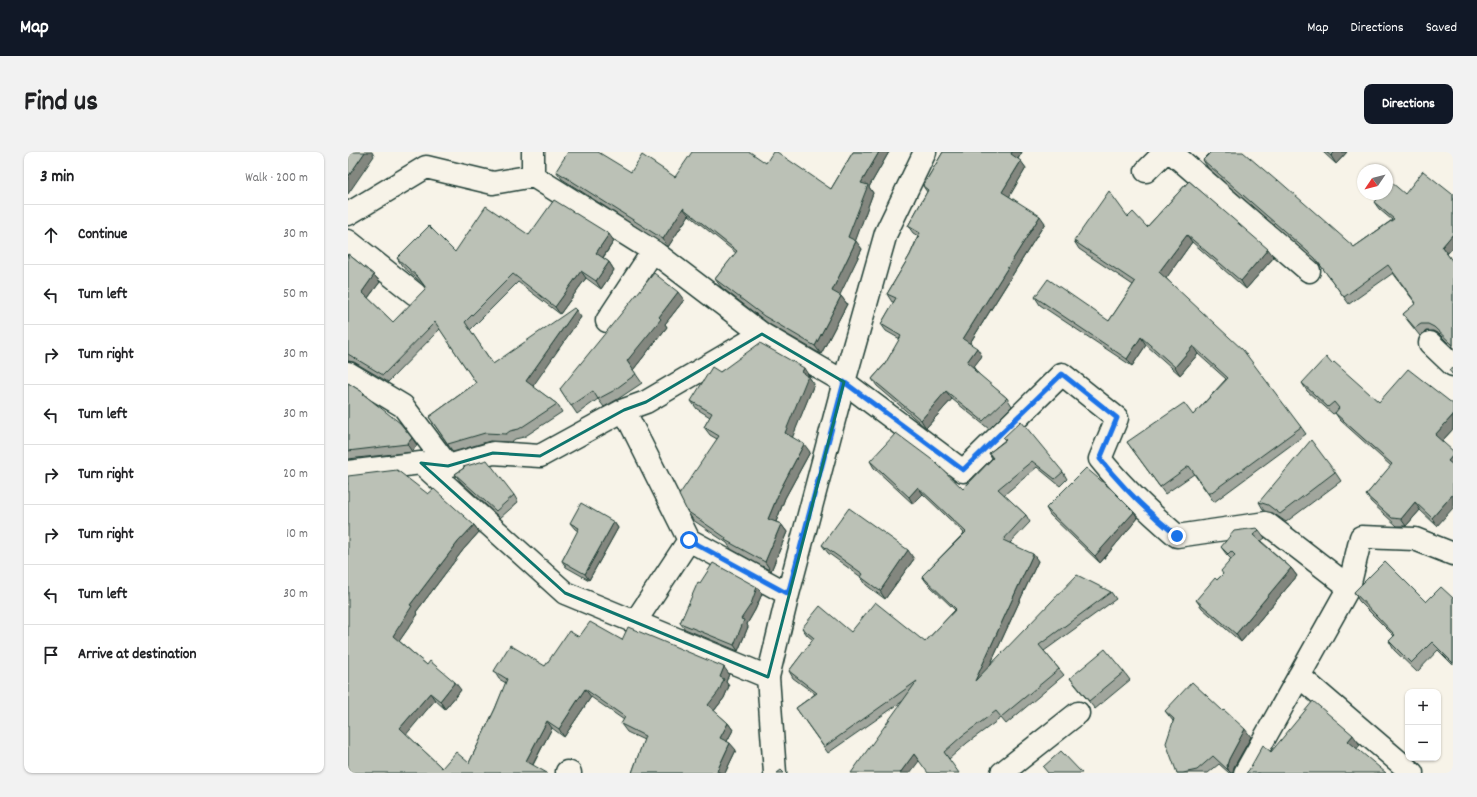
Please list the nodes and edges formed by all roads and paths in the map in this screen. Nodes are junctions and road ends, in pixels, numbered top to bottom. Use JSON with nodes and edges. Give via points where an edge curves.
{"nodes":[{"id":1,"x":533,"y":152,"type":"edge"},
{"id":2,"x":925,"y":152,"type":"edge"},
{"id":3,"x":1165,"y":152,"type":"edge"},
{"id":4,"x":1171,"y":152,"type":"edge"},
{"id":5,"x":1146,"y":171,"type":"dead end"},
{"id":6,"x":533,"y":176,"type":"junction"},
{"id":7,"x":348,"y":214,"type":"edge"},
{"id":8,"x":348,"y":241,"type":"edge"},
{"id":9,"x":653,"y":251,"type":"junction"},
{"id":10,"x":1308,"y":271,"type":"dead end"},
{"id":11,"x":415,"y":294,"type":"dead end"},
{"id":12,"x":608,"y":321,"type":"dead end"},
{"id":13,"x":762,"y":334,"type":"junction"},
{"id":14,"x":1430,"y":343,"type":"dead end"},
{"id":15,"x":1453,"y":365,"type":"edge"},
{"id":16,"x":348,"y":373,"type":"edge"},
{"id":17,"x":844,"y":382,"type":"junction"},
{"id":18,"x":624,"y":410,"type":"junction"},
{"id":19,"x":421,"y":463,"type":"junction"},
{"id":20,"x":448,"y":466,"type":"junction"},
{"id":21,"x":348,"y":472,"type":"edge"},
{"id":22,"x":689,"y":540,"type":"junction"},
{"id":23,"x":1453,"y":554,"type":"edge"},
{"id":24,"x":1349,"y":587,"type":"junction"},
{"id":25,"x":788,"y":594,"type":"junction"},
{"id":26,"x":635,"y":622,"type":"junction"},
{"id":27,"x":1299,"y":676,"type":"junction"},
{"id":28,"x":768,"y":677,"type":"junction"},
{"id":29,"x":1078,"y":714,"type":"dead end"},
{"id":30,"x":774,"y":771,"type":"edge"},
{"id":31,"x":1006,"y":772,"type":"edge"},
{"id":32,"x":1245,"y":773,"type":"edge"},
{"id":33,"x":1412,"y":773,"type":"edge"}],
"edges":[{"from":1,"to":6,"type":"street"},
{"from":2,"to":17,"type":"street","via":[[886,233]]},
{"from":3,"to":5,"type":"street"},
{"from":4,"to":10,"type":"street"},
{"from":6,"to":7,"type":"street","via":[[493,183],[426,167]]},
{"from":6,"to":9,"type":"street"},
{"from":8,"to":11,"type":"street"},
{"from":9,"to":12,"type":"street"},
{"from":9,"to":13,"type":"street"},
{"from":13,"to":17,"type":"street"},
{"from":13,"to":18,"type":"street","via":[[646,402]]},
{"from":14,"to":15,"type":"street"},
{"from":16,"to":20,"type":"street","via":[[404,406]]},
{"from":17,"to":24,"type":"street","via":[[963,470],[1062,374],[1117,418],[1100,459],[1144,508],[1177,536],[1266,523]]},
{"from":17,"to":25,"type":"street"},
{"from":18,"to":20,"type":"street","via":[[540,456],[493,453]]},
{"from":18,"to":22,"type":"street"},
{"from":19,"to":20,"type":"street"},
{"from":19,"to":21,"type":"street"},
{"from":19,"to":26,"type":"street","via":[[565,593]]},
{"from":22,"to":25,"type":"street"},
{"from":22,"to":26,"type":"street"},
{"from":23,"to":24,"type":"street","via":[[1415,539],[1361,537]]},
{"from":24,"to":27,"type":"street"},
{"from":25,"to":28,"type":"street"},
{"from":26,"to":28,"type":"street"},
{"from":27,"to":32,"type":"street"},
{"from":27,"to":33,"type":"street"},
{"from":28,"to":30,"type":"street"},
{"from":29,"to":31,"type":"street"}]}
